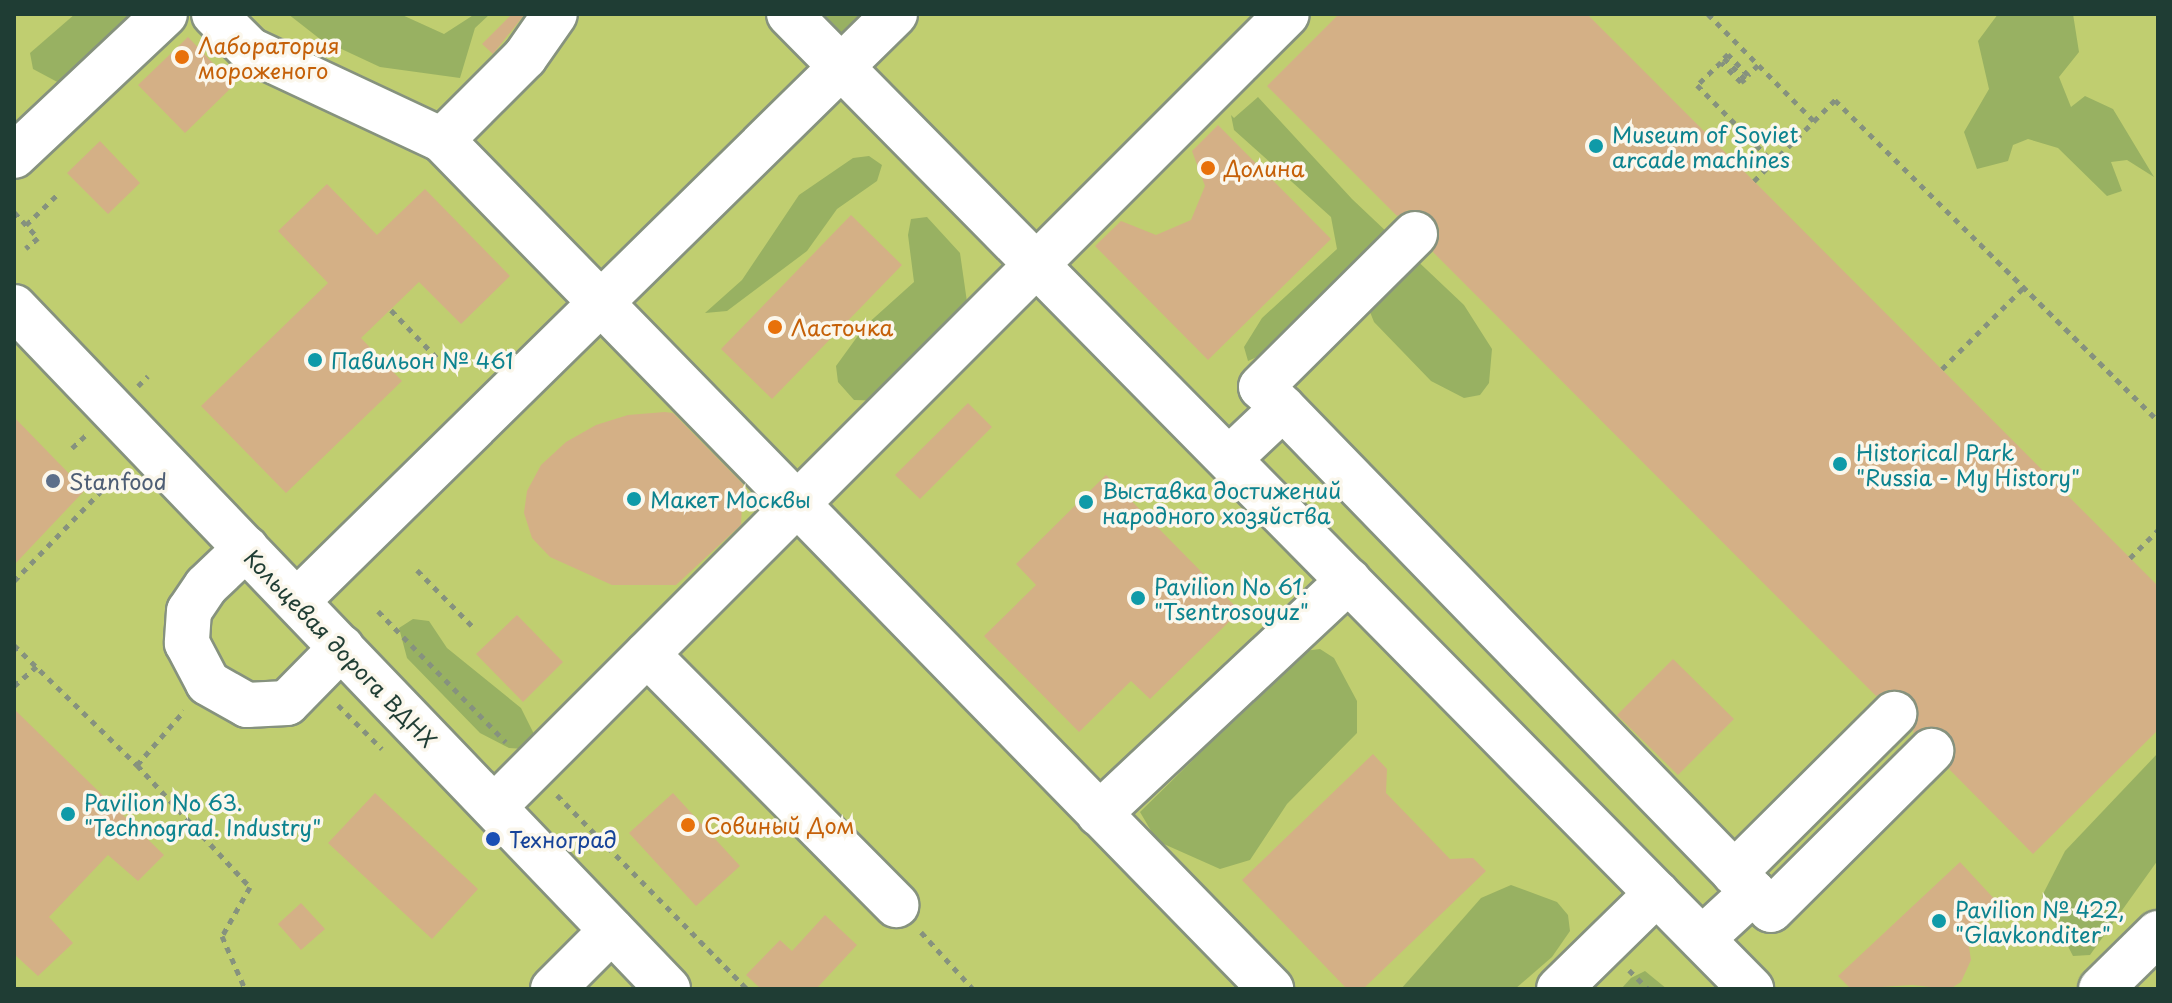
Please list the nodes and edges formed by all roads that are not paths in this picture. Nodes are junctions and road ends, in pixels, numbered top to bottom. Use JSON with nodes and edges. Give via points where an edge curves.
{"nodes":[{"id":1,"x":165,"y":14,"type":"edge"},
{"id":2,"x":214,"y":14,"type":"edge"},
{"id":3,"x":555,"y":14,"type":"edge"},
{"id":4,"x":789,"y":14,"type":"edge"},
{"id":5,"x":895,"y":14,"type":"edge"},
{"id":6,"x":1287,"y":14,"type":"edge"},
{"id":7,"x":841,"y":66,"type":"junction"},
{"id":8,"x":442,"y":140,"type":"junction"},
{"id":9,"x":14,"y":156,"type":"edge"},
{"id":10,"x":1415,"y":234,"type":"dead end"},
{"id":11,"x":1037,"y":264,"type":"junction"},
{"id":12,"x":599,"y":301,"type":"junction"},
{"id":13,"x":14,"y":307,"type":"edge"},
{"id":14,"x":1283,"y":408,"type":"junction"},
{"id":15,"x":1229,"y":459,"type":"junction"},
{"id":16,"x":796,"y":504,"type":"junction"},
{"id":17,"x":246,"y":548,"type":"junction"},
{"id":18,"x":1349,"y":580,"type":"junction"},
{"id":19,"x":297,"y":601,"type":"junction"},
{"id":20,"x":342,"y":647,"type":"junction"},
{"id":21,"x":647,"y":654,"type":"junction"},
{"id":22,"x":1894,"y":714,"type":"dead end"},
{"id":23,"x":1931,"y":751,"type":"dead end"},
{"id":24,"x":494,"y":807,"type":"junction"},
{"id":25,"x":1099,"y":814,"type":"junction"},
{"id":26,"x":1744,"y":882,"type":"junction"},
{"id":27,"x":1657,"y":893,"type":"junction"},
{"id":28,"x":896,"y":905,"type":"road end"},
{"id":29,"x":612,"y":930,"type":"junction"},
{"id":30,"x":2158,"y":933,"type":"edge"},
{"id":31,"x":1702,"y":939,"type":"junction"},
{"id":32,"x":553,"y":989,"type":"edge"},
{"id":33,"x":668,"y":989,"type":"edge"},
{"id":34,"x":1271,"y":989,"type":"edge"},
{"id":35,"x":1559,"y":989,"type":"edge"},
{"id":36,"x":1751,"y":989,"type":"edge"},
{"id":37,"x":2101,"y":989,"type":"edge"}],
"edges":[{"from":1,"to":9,"type":"street"},
{"from":2,"to":8,"type":"street","via":[[250,50]]},
{"from":3,"to":8,"type":"street","via":[[525,57]]},
{"from":4,"to":7,"type":"street"},
{"from":5,"to":7,"type":"street"},
{"from":6,"to":11,"type":"street"},
{"from":7,"to":11,"type":"street"},
{"from":7,"to":12,"type":"street"},
{"from":8,"to":12,"type":"street"},
{"from":10,"to":14,"type":"street","via":[[1261,387]]},
{"from":11,"to":15,"type":"street"},
{"from":11,"to":16,"type":"street"},
{"from":12,"to":16,"type":"street"},
{"from":12,"to":19,"type":"street"},
{"from":13,"to":17,"type":"street","name":"Кольцевая дорога ВДНХ"},
{"from":14,"to":15,"type":"street"},
{"from":14,"to":26,"type":"street"},
{"from":15,"to":18,"type":"street"},
{"from":16,"to":21,"type":"street"},
{"from":16,"to":25,"type":"street"},
{"from":17,"to":19,"type":"street","name":"Кольцевая дорога ВДНХ"},
{"from":17,"to":20,"type":"street","via":[[206,586],[189,611],[187,643],[208,683],[247,705],[287,703]]},
{"from":18,"to":25,"type":"street"},
{"from":18,"to":27,"type":"street"},
{"from":19,"to":20,"type":"street","name":"Кольцевая дорога ВДНХ"},
{"from":20,"to":24,"type":"street","name":"Кольцевая дорога ВДНХ"},
{"from":21,"to":24,"type":"street"},
{"from":21,"to":28,"type":"street"},
{"from":22,"to":26,"type":"street"},
{"from":23,"to":26,"type":"street","via":[[1771,910]]},
{"from":24,"to":29,"type":"street","name":"Кольцевая дорога ВДНХ"},
{"from":25,"to":34,"type":"street"},
{"from":26,"to":31,"type":"street"},
{"from":27,"to":31,"type":"street"},
{"from":27,"to":35,"type":"street"},
{"from":29,"to":32,"type":"street"},
{"from":29,"to":33,"type":"street","name":"Кольцевая дорога ВДНХ"},
{"from":30,"to":37,"type":"street"},
{"from":31,"to":36,"type":"street"}]}
